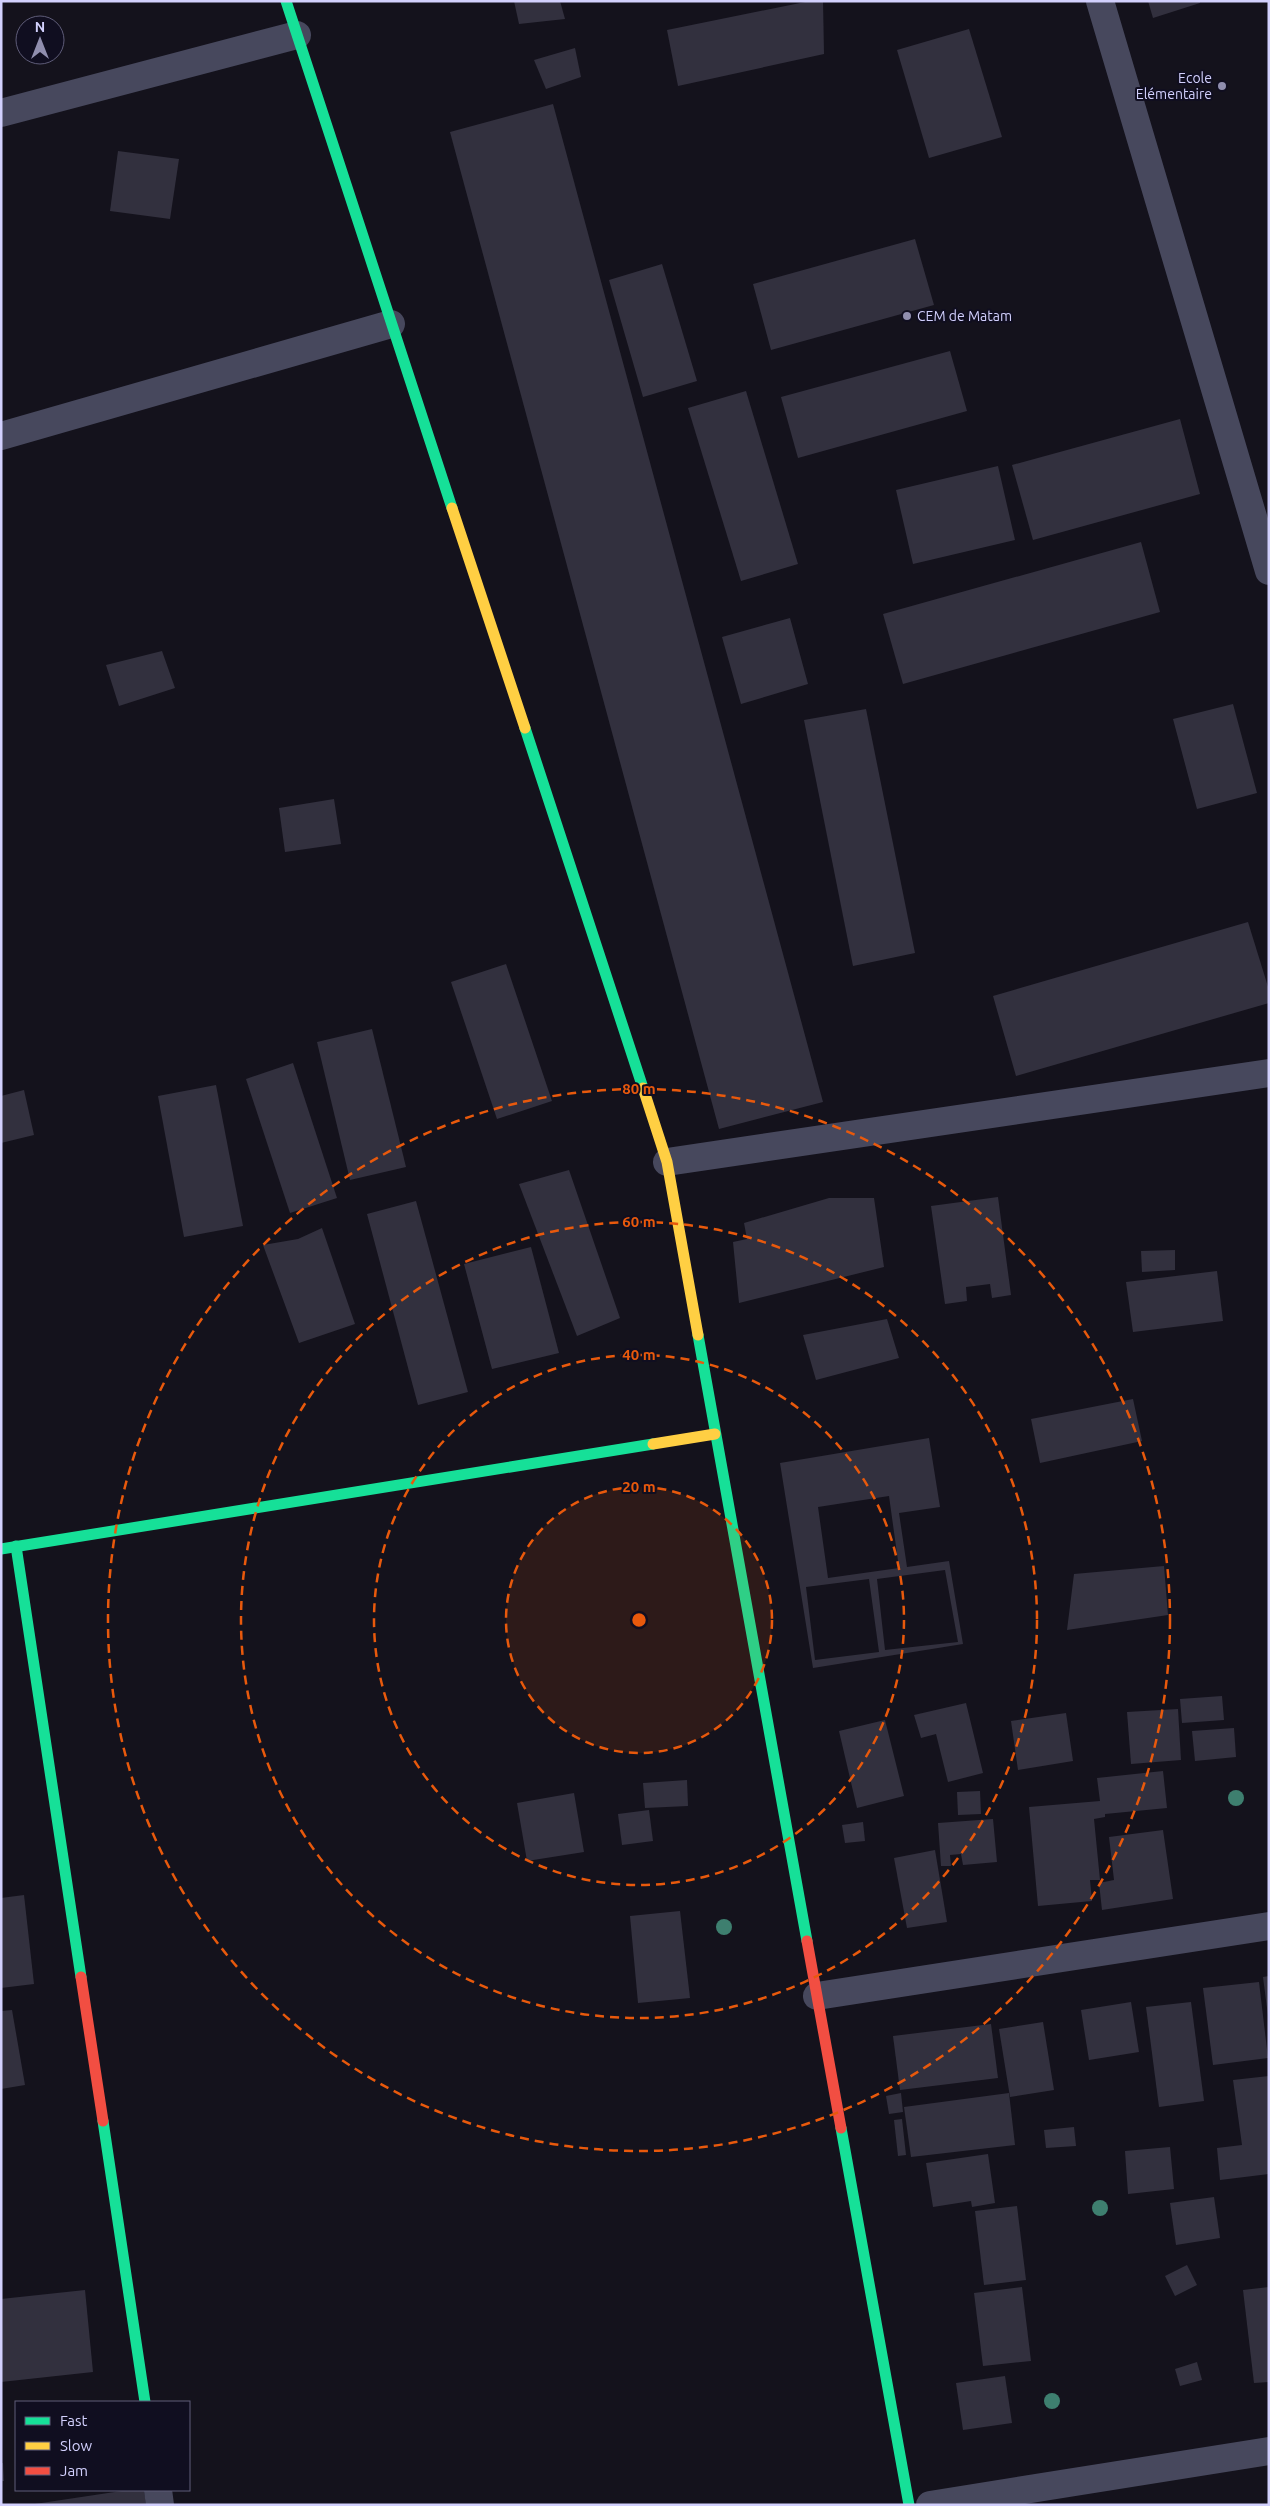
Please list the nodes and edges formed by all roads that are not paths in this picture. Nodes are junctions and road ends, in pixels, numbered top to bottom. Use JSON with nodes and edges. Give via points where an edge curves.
{"nodes":[{"id":1,"x":286,"y":1,"type":"edge"},
{"id":2,"x":1100,"y":1,"type":"edge"},
{"id":3,"x":297,"y":35,"type":"junction"},
{"id":4,"x":1,"y":114,"type":"edge"},
{"id":5,"x":392,"y":324,"type":"junction"},
{"id":6,"x":1,"y":436,"type":"edge"},
{"id":7,"x":1269,"y":571,"type":"edge"},
{"id":8,"x":1269,"y":1073,"type":"edge"},
{"id":9,"x":667,"y":1162,"type":"junction"},
{"id":10,"x":715,"y":1434,"type":"junction"},
{"id":11,"x":16,"y":1546,"type":"junction"},
{"id":12,"x":1,"y":1549,"type":"edge"},
{"id":13,"x":1269,"y":1926,"type":"edge"},
{"id":14,"x":817,"y":1996,"type":"junction"},
{"id":15,"x":145,"y":2401,"type":"edge"},
{"id":16,"x":1269,"y":2450,"type":"edge"},
{"id":17,"x":158,"y":2491,"type":"edge"},
{"id":18,"x":160,"y":2505,"type":"edge"},
{"id":19,"x":909,"y":2505,"type":"edge"},
{"id":20,"x":930,"y":2505,"type":"edge"}],
"edges":[{"from":1,"to":3,"type":"street"},
{"from":2,"to":7,"type":"street"},
{"from":3,"to":4,"type":"street"},
{"from":3,"to":5,"type":"street"},
{"from":5,"to":6,"type":"street"},
{"from":5,"to":9,"type":"street"},
{"from":8,"to":9,"type":"street"},
{"from":9,"to":10,"type":"street"},
{"from":10,"to":11,"type":"street"},
{"from":10,"to":14,"type":"street"},
{"from":11,"to":12,"type":"street"},
{"from":11,"to":15,"type":"street"},
{"from":13,"to":14,"type":"street"},
{"from":14,"to":19,"type":"street"},
{"from":16,"to":20,"type":"street"},
{"from":17,"to":18,"type":"street"}]}
